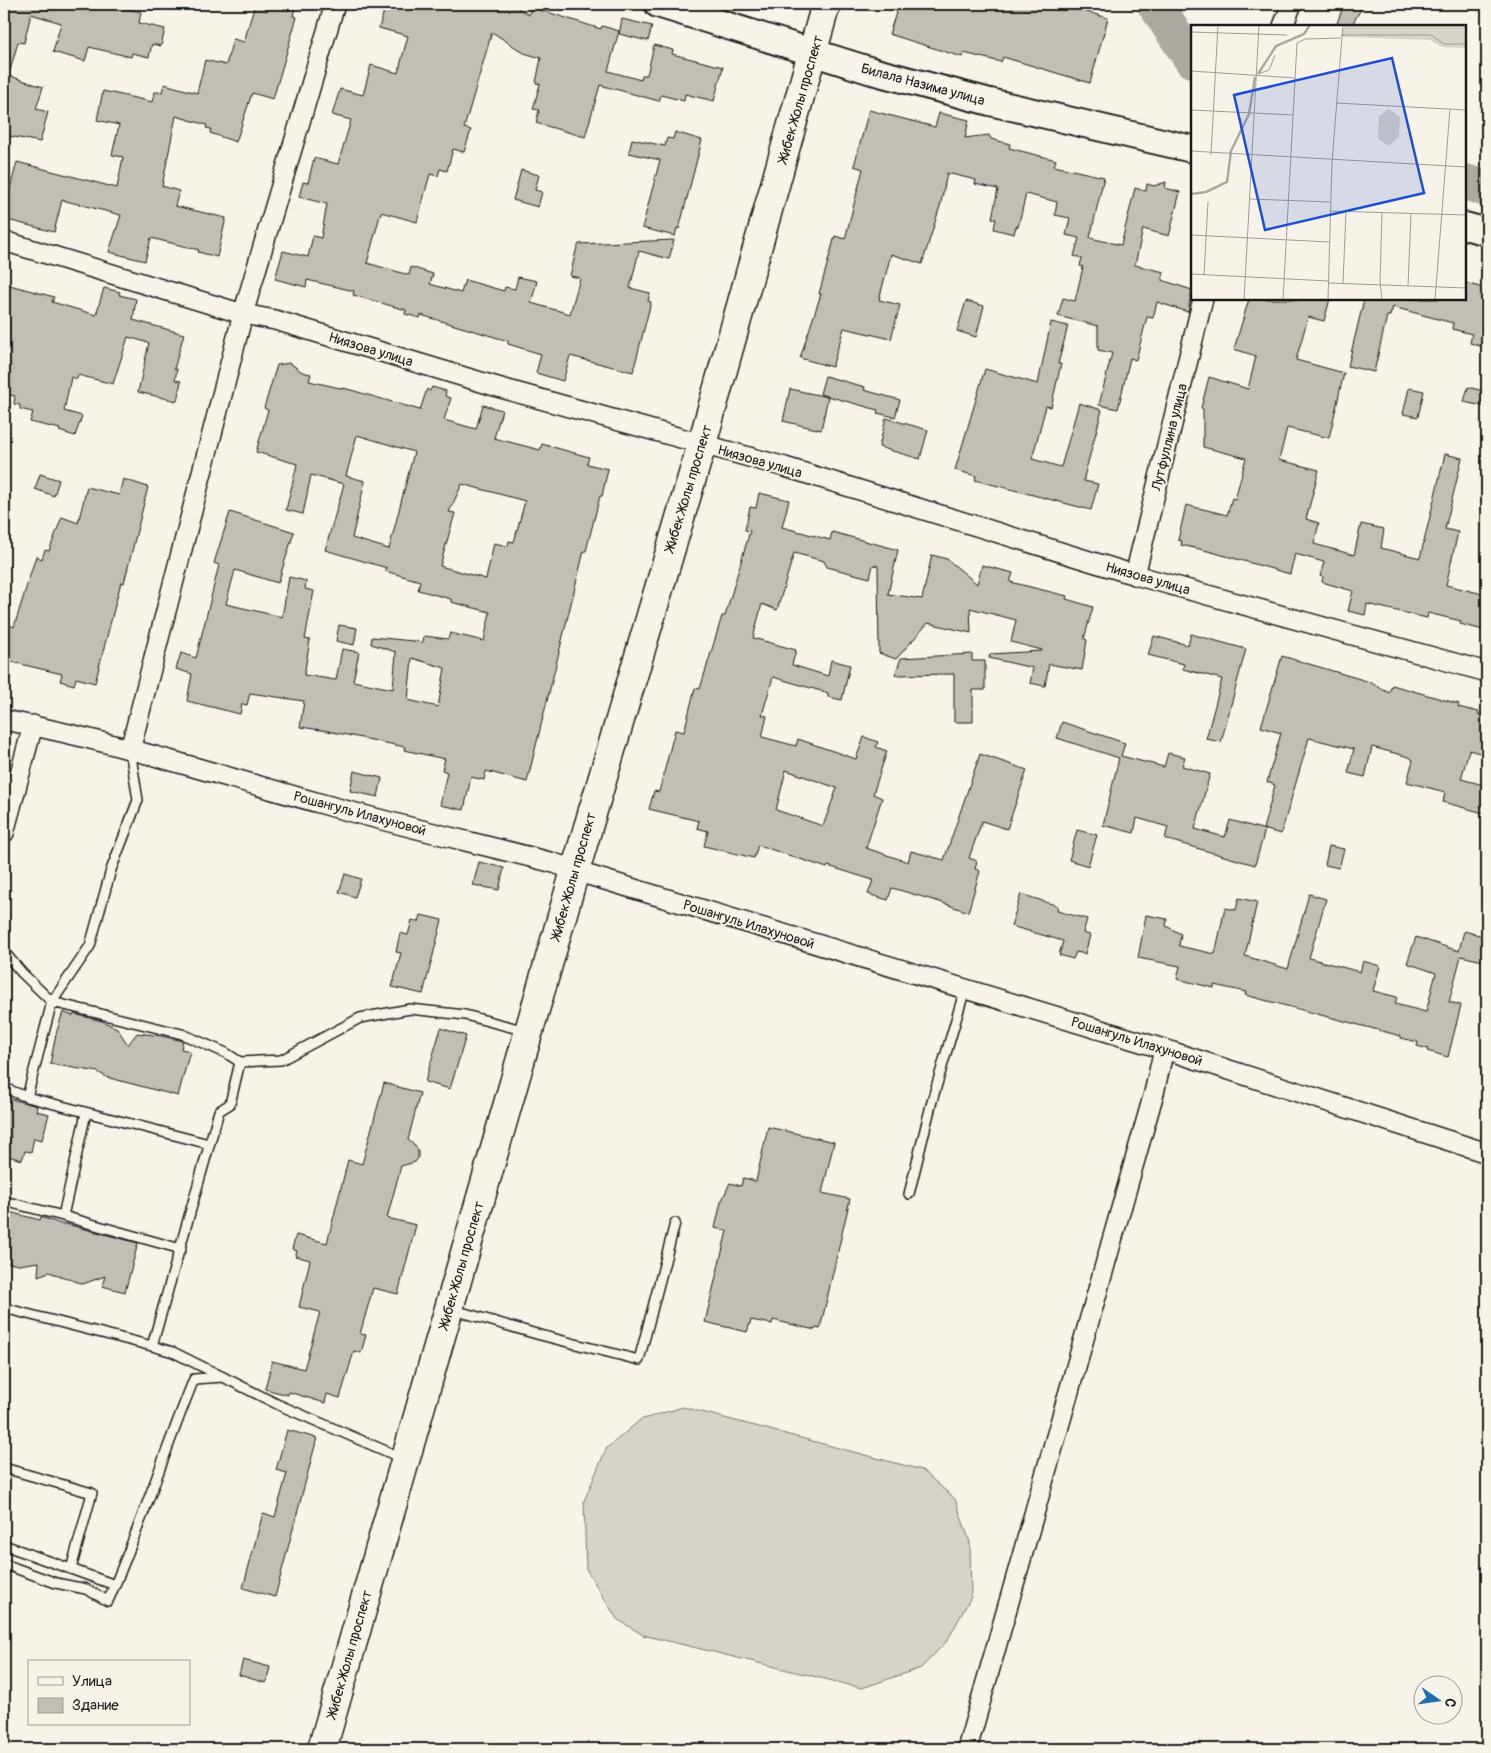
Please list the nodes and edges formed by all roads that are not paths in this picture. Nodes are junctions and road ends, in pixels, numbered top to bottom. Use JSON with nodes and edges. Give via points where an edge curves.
{"nodes":[{"id":1,"x":335,"y":4,"type":"edge"},
{"id":2,"x":658,"y":4,"type":"edge"},
{"id":3,"x":826,"y":4,"type":"edge"},
{"id":4,"x":1292,"y":4,"type":"edge"},
{"id":5,"x":1284,"y":25,"type":"edge"},
{"id":6,"x":814,"y":52,"type":"junction"},
{"id":7,"x":1191,"y":149,"type":"edge"},
{"id":8,"x":1466,"y":226,"type":"edge"},
{"id":9,"x":1487,"y":232,"type":"edge"},
{"id":10,"x":4,"y":241,"type":"edge"},
{"id":11,"x":1203,"y":300,"type":"edge"},
{"id":12,"x":243,"y":314,"type":"junction"},
{"id":13,"x":702,"y":444,"type":"junction"},
{"id":14,"x":1135,"y":575,"type":"junction"},
{"id":15,"x":1487,"y":672,"type":"edge"},
{"id":16,"x":4,"y":720,"type":"edge"},
{"id":17,"x":33,"y":725,"type":"junction"},
{"id":18,"x":130,"y":750,"type":"junction"},
{"id":19,"x":4,"y":834,"type":"edge"},
{"id":20,"x":575,"y":871,"type":"junction"},
{"id":21,"x":4,"y":952,"type":"edge"},
{"id":22,"x":964,"y":989,"type":"junction"},
{"id":23,"x":52,"y":1002,"type":"junction"},
{"id":24,"x":528,"y":1032,"type":"junction"},
{"id":25,"x":1164,"y":1049,"type":"junction"},
{"id":26,"x":240,"y":1062,"type":"junction"},
{"id":27,"x":4,"y":1088,"type":"edge"},
{"id":28,"x":27,"y":1097,"type":"junction"},
{"id":29,"x":86,"y":1112,"type":"junction"},
{"id":30,"x":209,"y":1144,"type":"junction"},
{"id":31,"x":1487,"y":1153,"type":"edge"},
{"id":32,"x":909,"y":1194,"type":"dead end"},
{"id":33,"x":4,"y":1201,"type":"edge"},
{"id":34,"x":63,"y":1216,"type":"junction"},
{"id":35,"x":675,"y":1223,"type":"dead end"},
{"id":36,"x":181,"y":1249,"type":"junction"},
{"id":37,"x":4,"y":1308,"type":"edge"},
{"id":38,"x":448,"y":1308,"type":"junction"},
{"id":39,"x":152,"y":1346,"type":"junction"},
{"id":40,"x":224,"y":1377,"type":"junction"},
{"id":41,"x":404,"y":1459,"type":"junction"},
{"id":42,"x":4,"y":1468,"type":"edge"},
{"id":43,"x":4,"y":1545,"type":"edge"},
{"id":44,"x":4,"y":1564,"type":"edge"},
{"id":45,"x":71,"y":1569,"type":"junction"},
{"id":46,"x":115,"y":1585,"type":"junction"},
{"id":47,"x":322,"y":1749,"type":"edge"},
{"id":48,"x":967,"y":1749,"type":"edge"}],
"edges":[{"from":1,"to":12,"type":"street"},
{"from":2,"to":6,"type":"street","name":"Билала Назима улица"},
{"from":3,"to":6,"type":"highway","name":"Жибек Жолы проспект"},
{"from":4,"to":5,"type":"street"},
{"from":6,"to":7,"type":"street","name":"Билала Назима улица","via":[[990,102]]},
{"from":6,"to":13,"type":"highway","name":"Жибек Жолы проспект"},
{"from":8,"to":9,"type":"street"},
{"from":10,"to":12,"type":"street","name":"Ниязова улица"},
{"from":11,"to":14,"type":"street","name":"Лутфуллина улица"},
{"from":12,"to":13,"type":"street","name":"Ниязова улица","via":[[275,320]]},
{"from":12,"to":18,"type":"street"},
{"from":13,"to":14,"type":"street","name":"Ниязова улица"},
{"from":13,"to":20,"type":"highway","name":"Жибек Жолы проспект"},
{"from":14,"to":15,"type":"street","name":"Ниязова улица"},
{"from":16,"to":17,"type":"street","name":"Рошангуль Илахуновой"},
{"from":17,"to":18,"type":"street","name":"Рошангуль Илахуновой"},
{"from":17,"to":19,"type":"street"},
{"from":18,"to":20,"type":"street","name":"Рошангуль Илахуновой"},
{"from":18,"to":23,"type":"lane","via":[[138,800],[111,870],[90,946]]},
{"from":20,"to":22,"type":"street","name":"Рошангуль Илахуновой"},
{"from":20,"to":24,"type":"highway","name":"Жибек Жолы проспект"},
{"from":21,"to":23,"type":"lane"},
{"from":22,"to":25,"type":"street","name":"Рошангуль Илахуновой"},
{"from":22,"to":32,"type":"lane"},
{"from":23,"to":26,"type":"lane","via":[[182,1034]]},
{"from":23,"to":28,"type":"lane"},
{"from":24,"to":26,"type":"lane","via":[[465,1015],[410,1009],[360,1018],[281,1060]]},
{"from":24,"to":38,"type":"highway","name":"Жибек Жолы проспект"},
{"from":25,"to":31,"type":"street","name":"Рошангуль Илахуновой"},
{"from":25,"to":48,"type":"street"},
{"from":26,"to":30,"type":"lane","via":[[230,1104],[219,1111]]},
{"from":27,"to":28,"type":"lane"},
{"from":28,"to":29,"type":"lane"},
{"from":29,"to":30,"type":"lane"},
{"from":29,"to":34,"type":"lane"},
{"from":30,"to":36,"type":"lane"},
{"from":33,"to":34,"type":"lane"},
{"from":34,"to":36,"type":"lane"},
{"from":35,"to":38,"type":"lane","via":[[639,1360]]},
{"from":36,"to":39,"type":"lane"},
{"from":37,"to":39,"type":"lane"},
{"from":38,"to":41,"type":"highway","name":"Жибек Жолы проспект"},
{"from":39,"to":40,"type":"lane","via":[[173,1352]]},
{"from":40,"to":41,"type":"lane","via":[[279,1405]]},
{"from":40,"to":46,"type":"lane","via":[[194,1379],[130,1553]]},
{"from":41,"to":47,"type":"highway","name":"Жибек Жолы проспект"},
{"from":42,"to":45,"type":"lane","via":[[92,1493]]},
{"from":43,"to":45,"type":"lane"},
{"from":44,"to":46,"type":"lane","via":[[56,1583],[86,1589],[108,1601]]},
{"from":45,"to":46,"type":"lane"}]}
